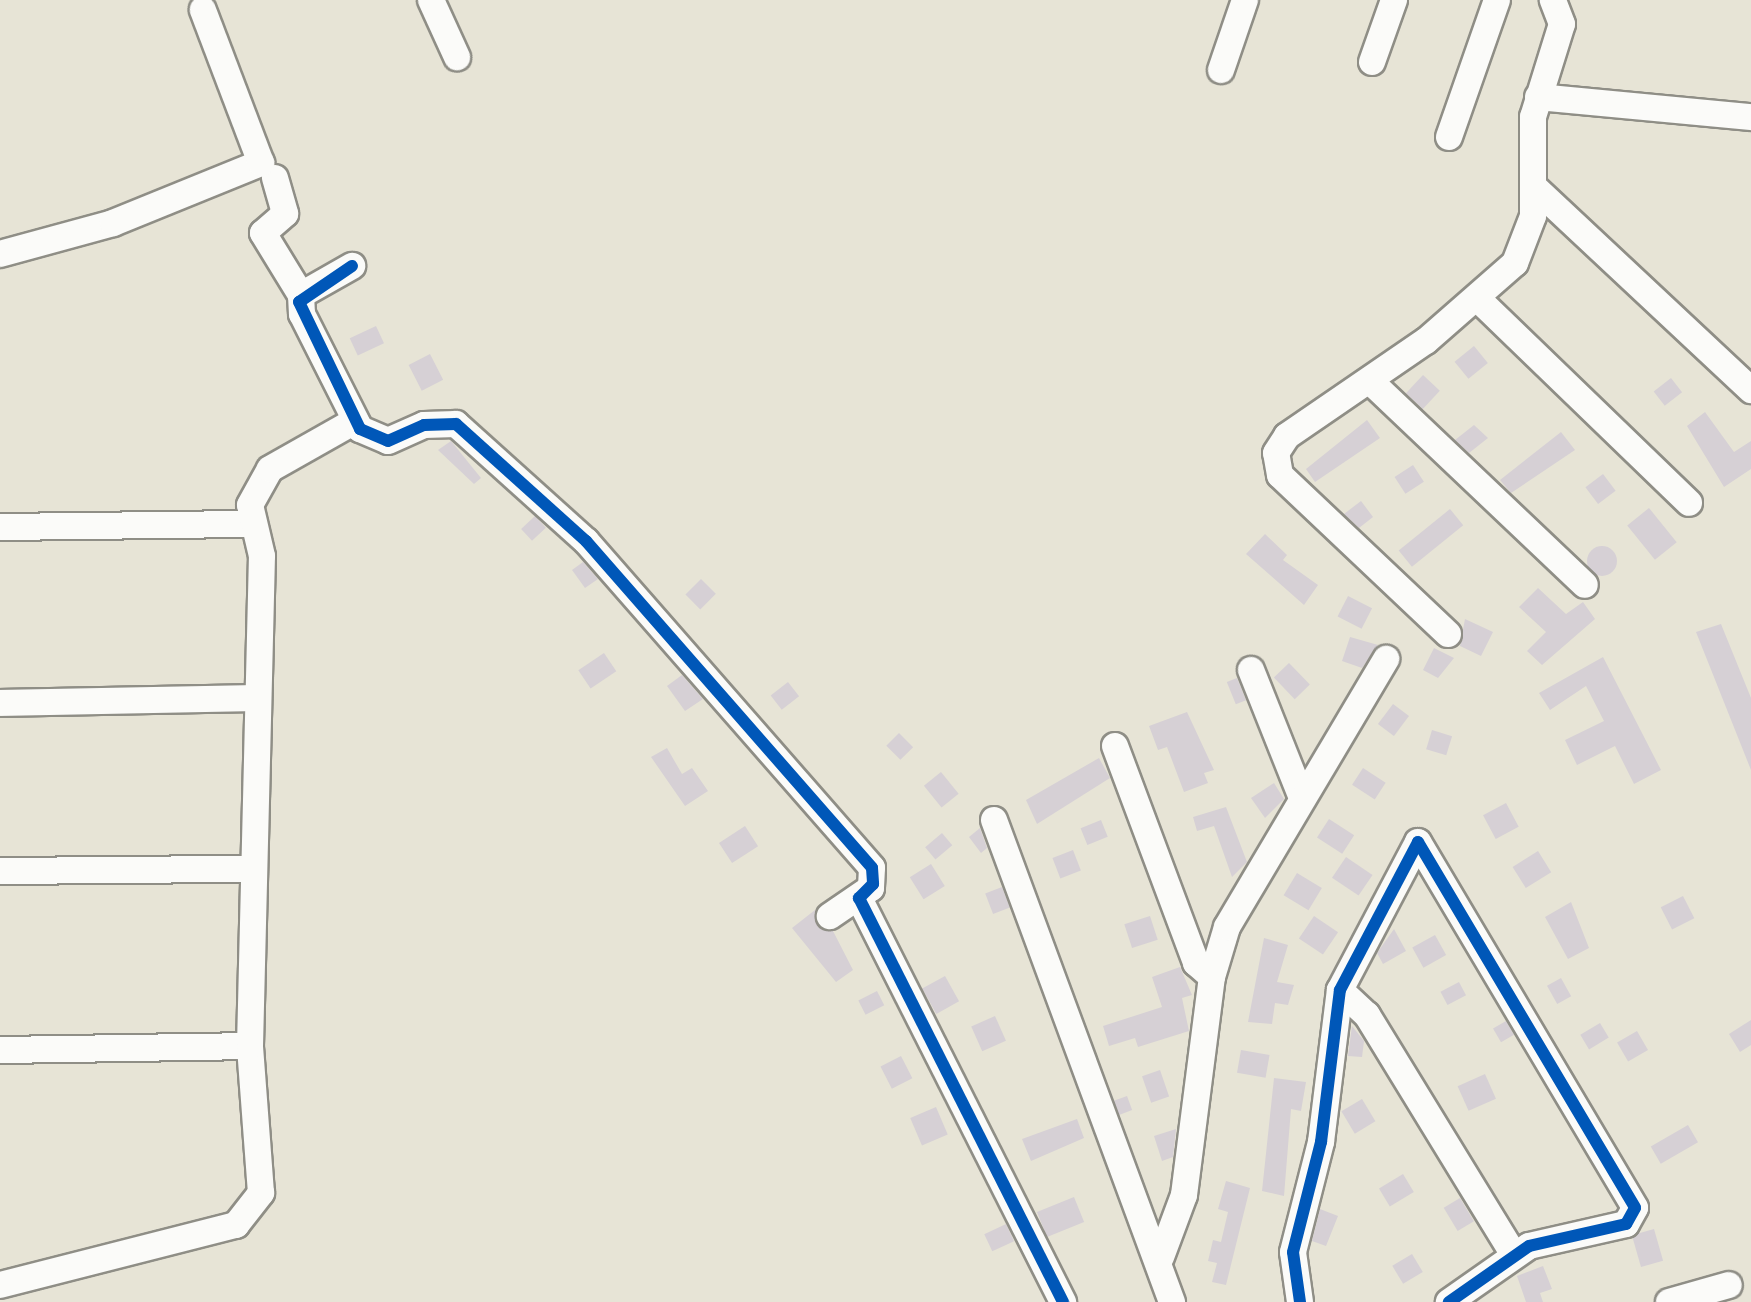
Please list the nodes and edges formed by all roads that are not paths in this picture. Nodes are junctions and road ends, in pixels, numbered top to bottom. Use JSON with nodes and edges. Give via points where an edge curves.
{"nodes":[{"id":1,"x":431,"y":0,"type":"edge"},
{"id":2,"x":1245,"y":0,"type":"edge"},
{"id":3,"x":1394,"y":0,"type":"edge"},
{"id":4,"x":1497,"y":0,"type":"edge"},
{"id":5,"x":1553,"y":0,"type":"edge"},
{"id":6,"x":203,"y":10,"type":"dead end"},
{"id":7,"x":457,"y":57,"type":"dead end"},
{"id":8,"x":1372,"y":62,"type":"dead end"},
{"id":9,"x":1221,"y":70,"type":"dead end"},
{"id":10,"x":1538,"y":97,"type":"junction"},
{"id":11,"x":1751,"y":117,"type":"edge"},
{"id":12,"x":1449,"y":137,"type":"dead end"},
{"id":13,"x":275,"y":178,"type":"dead end"},
{"id":14,"x":1533,"y":186,"type":"junction"},
{"id":15,"x":0,"y":254,"type":"edge"},
{"id":16,"x":352,"y":266,"type":"dead end"},
{"id":17,"x":301,"y":295,"type":"junction"},
{"id":18,"x":1479,"y":300,"type":"junction"},
{"id":19,"x":1370,"y":381,"type":"junction"},
{"id":20,"x":1751,"y":390,"type":"edge"},
{"id":21,"x":355,"y":421,"type":"junction"},
{"id":22,"x":1689,"y":503,"type":"dead end"},
{"id":23,"x":253,"y":524,"type":"junction"},
{"id":24,"x":0,"y":527,"type":"edge"},
{"id":25,"x":1585,"y":585,"type":"dead end"},
{"id":26,"x":1448,"y":634,"type":"dead end"},
{"id":27,"x":1386,"y":659,"type":"dead end"},
{"id":28,"x":1251,"y":670,"type":"dead end"},
{"id":29,"x":257,"y":698,"type":"junction"},
{"id":30,"x":0,"y":703,"type":"edge"},
{"id":31,"x":1115,"y":746,"type":"dead end"},
{"id":32,"x":1302,"y":798,"type":"junction"},
{"id":33,"x":994,"y":820,"type":"dead end"},
{"id":34,"x":254,"y":869,"type":"junction"},
{"id":35,"x":0,"y":871,"type":"edge"},
{"id":36,"x":859,"y":898,"type":"junction"},
{"id":37,"x":830,"y":916,"type":"dead end"},
{"id":38,"x":1212,"y":977,"type":"junction"},
{"id":39,"x":1340,"y":990,"type":"junction"},
{"id":40,"x":250,"y":1046,"type":"junction"},
{"id":41,"x":0,"y":1050,"type":"edge"},
{"id":42,"x":1514,"y":1255,"type":"junction"},
{"id":43,"x":1161,"y":1257,"type":"junction"},
{"id":44,"x":0,"y":1285,"type":"edge"},
{"id":45,"x":1729,"y":1285,"type":"dead end"},
{"id":46,"x":1063,"y":1302,"type":"edge"},
{"id":47,"x":1172,"y":1302,"type":"edge"},
{"id":48,"x":1300,"y":1302,"type":"edge"},
{"id":49,"x":1449,"y":1302,"type":"edge"},
{"id":50,"x":1669,"y":1302,"type":"edge"}],
"edges":[{"from":1,"to":7,"type":"street"},
{"from":2,"to":9,"type":"street"},
{"from":3,"to":8,"type":"street"},
{"from":4,"to":12,"type":"street"},
{"from":5,"to":10,"type":"street","via":[[1562,24]]},
{"from":6,"to":15,"type":"street","via":[[261,163],[113,223]]},
{"from":10,"to":11,"type":"street"},
{"from":10,"to":14,"type":"street"},
{"from":13,"to":17,"type":"street","via":[[285,214],[263,233]]},
{"from":14,"to":18,"type":"street","via":[[1522,250]]},
{"from":14,"to":20,"type":"street"},
{"from":16,"to":17,"type":"street"},
{"from":17,"to":21,"type":"street","via":[[302,314]]},
{"from":18,"to":19,"type":"street"},
{"from":18,"to":22,"type":"street"},
{"from":19,"to":25,"type":"street"},
{"from":19,"to":26,"type":"street","via":[[1287,436],[1277,469]]},
{"from":21,"to":23,"type":"street","via":[[264,474],[251,496]]},
{"from":21,"to":36,"type":"street","via":[[373,439],[388,441],[424,425],[456,424],[586,541],[872,868],[873,884]]},
{"from":23,"to":24,"type":"street"},
{"from":23,"to":29,"type":"street","via":[[262,556]]},
{"from":27,"to":32,"type":"street"},
{"from":28,"to":32,"type":"street"},
{"from":29,"to":30,"type":"street"},
{"from":29,"to":34,"type":"street"},
{"from":31,"to":38,"type":"street","via":[[1196,963]]},
{"from":32,"to":38,"type":"street","via":[[1239,903]]},
{"from":33,"to":43,"type":"street"},
{"from":34,"to":35,"type":"street"},
{"from":34,"to":40,"type":"street"},
{"from":36,"to":37,"type":"street"},
{"from":36,"to":46,"type":"street"},
{"from":38,"to":43,"type":"street","via":[[1197,1125]]},
{"from":39,"to":42,"type":"street","via":[[1367,1015]]},
{"from":39,"to":42,"type":"street","via":[[1418,842],[1635,1208],[1626,1224],[1545,1240]]},
{"from":39,"to":48,"type":"street","via":[[1321,1142],[1293,1252]]},
{"from":40,"to":41,"type":"street"},
{"from":40,"to":44,"type":"street","via":[[261,1193],[244,1219]]},
{"from":42,"to":49,"type":"street"},
{"from":43,"to":47,"type":"street"},
{"from":45,"to":50,"type":"street"}]}
